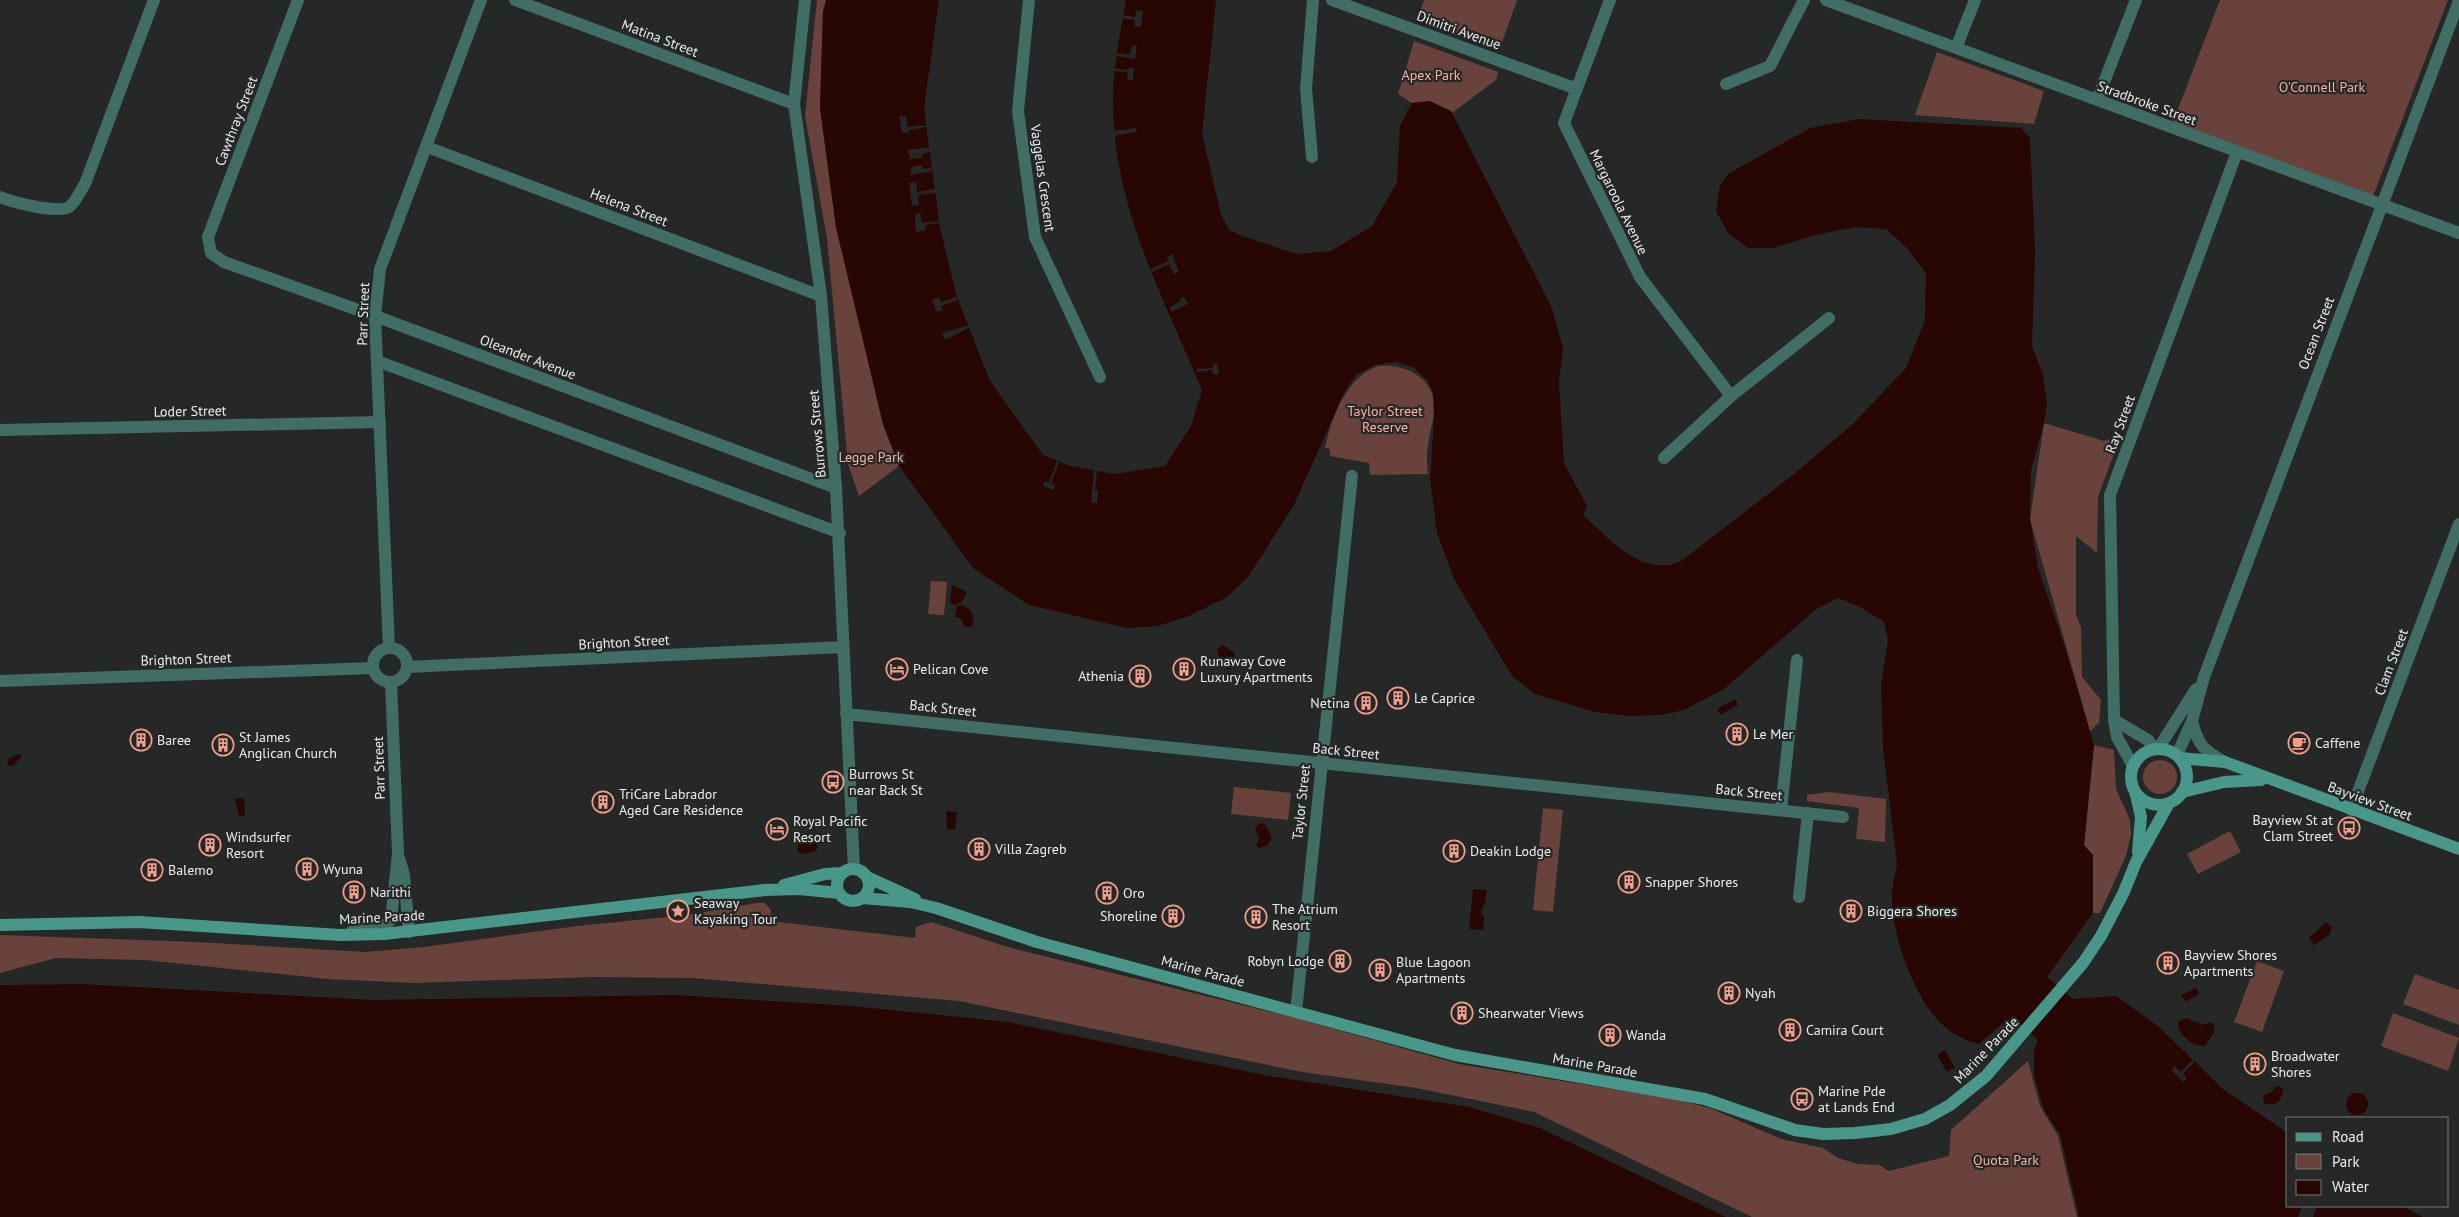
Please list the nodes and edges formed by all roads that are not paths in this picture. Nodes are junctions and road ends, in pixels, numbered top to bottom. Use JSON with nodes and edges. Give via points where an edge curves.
{"nodes":[{"id":1,"x":154,"y":0,"type":"edge"},
{"id":2,"x":298,"y":0,"type":"edge"},
{"id":3,"x":481,"y":0,"type":"edge"},
{"id":4,"x":516,"y":0,"type":"edge"},
{"id":5,"x":805,"y":0,"type":"edge"},
{"id":6,"x":1029,"y":0,"type":"edge"},
{"id":7,"x":1313,"y":0,"type":"edge"},
{"id":8,"x":1332,"y":0,"type":"edge"},
{"id":9,"x":1610,"y":0,"type":"edge"},
{"id":10,"x":1804,"y":0,"type":"edge"},
{"id":11,"x":1826,"y":0,"type":"edge"},
{"id":12,"x":1975,"y":0,"type":"edge"},
{"id":13,"x":2136,"y":0,"type":"edge"},
{"id":14,"x":2459,"y":1,"type":"edge"},
{"id":15,"x":1956,"y":48,"type":"junction"},
{"id":16,"x":1726,"y":84,"type":"dead end"},
{"id":17,"x":1577,"y":89,"type":"junction"},
{"id":18,"x":2097,"y":100,"type":"junction"},
{"id":19,"x":794,"y":104,"type":"junction"},
{"id":20,"x":427,"y":147,"type":"junction"},
{"id":21,"x":2237,"y":152,"type":"junction"},
{"id":22,"x":1312,"y":157,"type":"dead end"},
{"id":23,"x":0,"y":197,"type":"edge"},
{"id":24,"x":2381,"y":204,"type":"junction"},
{"id":25,"x":2459,"y":233,"type":"edge"},
{"id":26,"x":211,"y":252,"type":"joint"},
{"id":27,"x":821,"y":296,"type":"junction"},
{"id":28,"x":375,"y":316,"type":"junction"},
{"id":29,"x":1829,"y":318,"type":"dead end"},
{"id":30,"x":377,"y":362,"type":"junction"},
{"id":31,"x":1100,"y":377,"type":"dead end"},
{"id":32,"x":1731,"y":396,"type":"junction"},
{"id":33,"x":380,"y":422,"type":"junction"},
{"id":34,"x":0,"y":430,"type":"edge"},
{"id":35,"x":1664,"y":458,"type":"dead end"},
{"id":36,"x":1352,"y":476,"type":"dead end"},
{"id":37,"x":836,"y":488,"type":"junction"},
{"id":38,"x":2459,"y":524,"type":"edge"},
{"id":39,"x":840,"y":533,"type":"junction"},
{"id":40,"x":843,"y":647,"type":"junction"},
{"id":41,"x":389,"y":648,"type":"junction"},
{"id":42,"x":1797,"y":660,"type":"dead end"},
{"id":43,"x":407,"y":667,"type":"junction"},
{"id":44,"x":374,"y":668,"type":"junction"},
{"id":45,"x":2204,"y":676,"type":"junction"},
{"id":46,"x":0,"y":681,"type":"edge"},
{"id":47,"x":391,"y":682,"type":"junction"},
{"id":48,"x":846,"y":714,"type":"junction"},
{"id":49,"x":2114,"y":720,"type":"junction"},
{"id":50,"x":2192,"y":721,"type":"junction"},
{"id":51,"x":2156,"y":749,"type":"junction"},
{"id":52,"x":2178,"y":757,"type":"junction"},
{"id":53,"x":2225,"y":762,"type":"junction"},
{"id":54,"x":1320,"y":764,"type":"junction"},
{"id":55,"x":2133,"y":766,"type":"junction"},
{"id":56,"x":2271,"y":781,"type":"junction"},
{"id":57,"x":2135,"y":790,"type":"junction"},
{"id":58,"x":2182,"y":792,"type":"junction"},
{"id":59,"x":2169,"y":802,"type":"junction"},
{"id":60,"x":1781,"y":810,"type":"junction"},
{"id":61,"x":2351,"y":810,"type":"junction"},
{"id":62,"x":1808,"y":813,"type":"junction"},
{"id":63,"x":1843,"y":817,"type":"dead end"},
{"id":64,"x":2459,"y":849,"type":"edge"},
{"id":65,"x":398,"y":853,"type":"junction"},
{"id":66,"x":2136,"y":862,"type":"junction"},
{"id":67,"x":848,"y":871,"type":"junction"},
{"id":68,"x":867,"y":877,"type":"junction"},
{"id":69,"x":765,"y":890,"type":"junction"},
{"id":70,"x":839,"y":893,"type":"junction"},
{"id":71,"x":1799,"y":897,"type":"dead end"},
{"id":72,"x":862,"y":898,"type":"junction"},
{"id":73,"x":936,"y":908,"type":"junction"},
{"id":74,"x":0,"y":925,"type":"edge"},
{"id":75,"x":409,"y":932,"type":"junction"},
{"id":76,"x":340,"y":935,"type":"junction"},
{"id":77,"x":1296,"y":1012,"type":"junction"}],
"edges":[{"from":1,"to":23,"type":"street","via":[[85,184],[73,203],[59,210]]},
{"from":2,"to":26,"type":"street","name":"Cawthray Street","via":[[208,237]]},
{"from":3,"to":20,"type":"street","name":"Parr Street"},
{"from":4,"to":19,"type":"street","name":"Matina Street"},
{"from":5,"to":19,"type":"street","name":"Burrows Street"},
{"from":6,"to":31,"type":"street","name":"Vaggelas Crescent","via":[[1018,111],[1035,237]]},
{"from":7,"to":22,"type":"street","via":[[1306,89]]},
{"from":8,"to":17,"type":"street","name":"Dimitri Avenue"},
{"from":9,"to":17,"type":"street","name":"Margaroola Avenue"},
{"from":10,"to":16,"type":"street","via":[[1770,66]]},
{"from":11,"to":15,"type":"street","name":"Stradbroke Street"},
{"from":12,"to":15,"type":"street"},
{"from":13,"to":18,"type":"street"},
{"from":14,"to":24,"type":"street","name":"Ocean Street"},
{"from":15,"to":18,"type":"street","name":"Stradbroke Street"},
{"from":17,"to":32,"type":"street","name":"Margaroola Avenue","via":[[1564,123],[1640,278]]},
{"from":18,"to":21,"type":"street","name":"Stradbroke Street"},
{"from":19,"to":27,"type":"street","name":"Burrows Street"},
{"from":20,"to":27,"type":"street","name":"Helena Street"},
{"from":20,"to":28,"type":"street","name":"Parr Street","via":[[380,269]]},
{"from":21,"to":24,"type":"street","name":"Stradbroke Street"},
{"from":21,"to":49,"type":"street","name":"Ray Street","via":[[2110,494]]},
{"from":24,"to":25,"type":"street","name":"Stradbroke Street"},
{"from":24,"to":45,"type":"street","name":"Ocean Street"},
{"from":26,"to":28,"type":"street","name":"Oleander Avenue","via":[[224,262]]},
{"from":27,"to":37,"type":"street","name":"Burrows Street"},
{"from":28,"to":30,"type":"street","name":"Parr Street"},
{"from":28,"to":37,"type":"street","name":"Oleander Avenue"},
{"from":29,"to":32,"type":"street"},
{"from":30,"to":33,"type":"street","name":"Parr Street"},
{"from":30,"to":39,"type":"street"},
{"from":32,"to":35,"type":"street"},
{"from":33,"to":34,"type":"street","name":"Loder Street"},
{"from":33,"to":41,"type":"street","name":"Parr Street"},
{"from":36,"to":54,"type":"street","name":"Taylor Street"},
{"from":37,"to":39,"type":"street","name":"Burrows Street"},
{"from":38,"to":61,"type":"street","name":"Clam Street"},
{"from":39,"to":40,"type":"street","name":"Burrows Street"},
{"from":40,"to":43,"type":"street","name":"Brighton Street"},
{"from":40,"to":48,"type":"street","name":"Burrows Street"},
{"from":41,"to":43,"type":"street","via":[[404,655]]},
{"from":41,"to":44,"type":"street","via":[[379,652],[373,662]]},
{"from":42,"to":60,"type":"street"},
{"from":43,"to":47,"type":"street","via":[[402,677]]},
{"from":44,"to":46,"type":"street","name":"Brighton Street"},
{"from":44,"to":47,"type":"street","via":[[379,678]]},
{"from":45,"to":50,"type":"street","name":"Ocean Street"},
{"from":45,"to":51,"type":"street","name":"Ocean Street"},
{"from":47,"to":65,"type":"street","name":"Parr Street"},
{"from":48,"to":54,"type":"street","name":"Back Street"},
{"from":48,"to":67,"type":"street","name":"Burrows Street"},
{"from":49,"to":51,"type":"street","via":[[2148,740]]},
{"from":49,"to":55,"type":"street","name":"Ray Street","via":[[2117,737]]},
{"from":50,"to":52,"type":"street","name":"Ocean Street"},
{"from":50,"to":53,"type":"street","via":[[2203,749]]},
{"from":51,"to":52,"type":"main road","via":[[2169,751]]},
{"from":51,"to":55,"type":"main road","via":[[2142,755]]},
{"from":52,"to":53,"type":"main road","name":"Bayview Street"},
{"from":52,"to":58,"type":"main road","via":[[2186,772]]},
{"from":53,"to":56,"type":"main road","name":"Bayview Street"},
{"from":54,"to":60,"type":"street","name":"Back Street"},
{"from":54,"to":77,"type":"street","name":"Taylor Street"},
{"from":55,"to":57,"type":"main road","via":[[2131,778]]},
{"from":56,"to":58,"type":"main road","name":"Bayview Street","via":[[2224,782]]},
{"from":56,"to":61,"type":"main road","name":"Bayview Street"},
{"from":57,"to":59,"type":"main road","via":[[2142,799],[2151,803]]},
{"from":57,"to":66,"type":"main road","name":"Marine Parade","via":[[2141,817]]},
{"from":58,"to":59,"type":"main road"},
{"from":59,"to":66,"type":"main road","name":"Marine Parade"},
{"from":60,"to":62,"type":"street","name":"Back Street"},
{"from":61,"to":64,"type":"main road","name":"Bayview Street"},
{"from":62,"to":63,"type":"street","name":"Back Street"},
{"from":62,"to":71,"type":"street"},
{"from":65,"to":75,"type":"street","name":"Parr Street","via":[[404,875]]},
{"from":65,"to":76,"type":"street","name":"Parr Street","via":[[391,920],[385,925]]},
{"from":66,"to":77,"type":"main road","name":"Marine Parade","via":[[2101,936],[2065,984],[1986,1076],[1925,1119],[1874,1131],[1823,1134],[1773,1124],[1705,1099],[1455,1055]]},
{"from":67,"to":68,"type":"main road","via":[[862,871]]},
{"from":67,"to":69,"type":"main road","name":"Marine Parade"},
{"from":67,"to":70,"type":"main road","via":[[837,886]]},
{"from":68,"to":72,"type":"main road","via":[[869,889]]},
{"from":68,"to":73,"type":"main road","name":"Marine Parade"},
{"from":69,"to":70,"type":"main road","name":"Marine Parade"},
{"from":69,"to":75,"type":"main road","name":"Marine Parade"},
{"from":70,"to":72,"type":"main road","via":[[847,900]]},
{"from":72,"to":73,"type":"main road","name":"Marine Parade"},
{"from":73,"to":77,"type":"main road","name":"Marine Parade","via":[[1037,942]]},
{"from":74,"to":76,"type":"main road","name":"Marine Parade","via":[[138,922]]},
{"from":75,"to":76,"type":"main road","name":"Marine Parade"}]}
